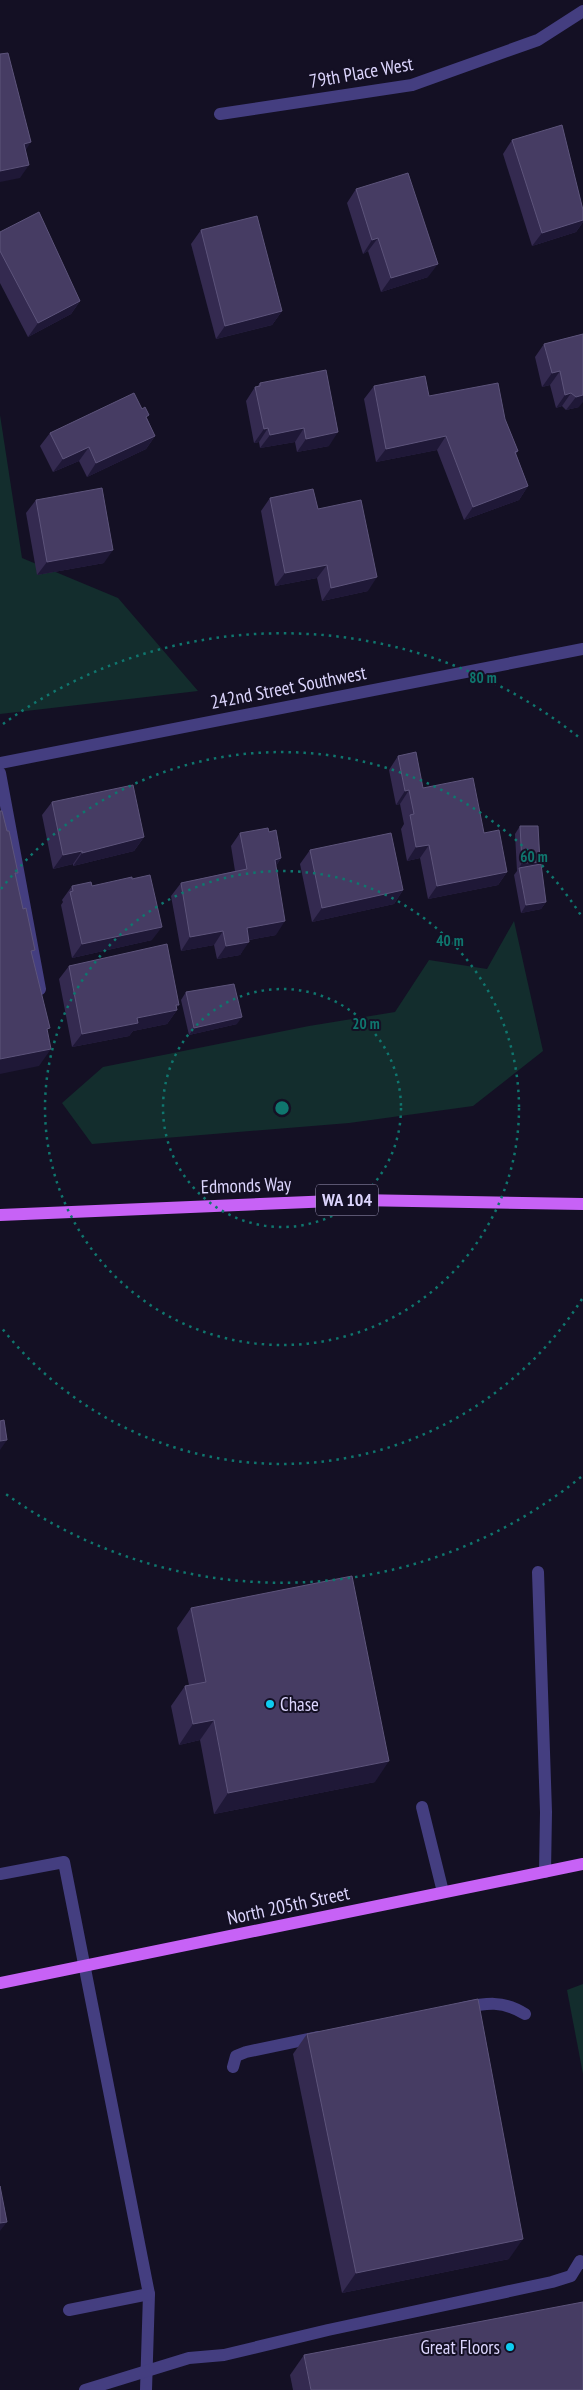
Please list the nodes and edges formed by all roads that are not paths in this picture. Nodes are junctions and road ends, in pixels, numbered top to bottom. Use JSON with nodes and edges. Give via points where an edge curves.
{"nodes":[{"id":1,"x":583,"y":11,"type":"edge"},
{"id":2,"x":220,"y":114,"type":"dead end"},
{"id":3,"x":583,"y":649,"type":"edge"},
{"id":4,"x":0,"y":762,"type":"edge"},
{"id":5,"x":0,"y":773,"type":"edge"},
{"id":6,"x":42,"y":1002,"type":"edge"},
{"id":7,"x":583,"y":1204,"type":"edge"},
{"id":8,"x":0,"y":1215,"type":"edge"},
{"id":9,"x":538,"y":1572,"type":"dead end"},
{"id":10,"x":422,"y":1807,"type":"dead end"},
{"id":11,"x":583,"y":1864,"type":"edge"},
{"id":12,"x":545,"y":1872,"type":"junction"},
{"id":13,"x":0,"y":1874,"type":"edge"},
{"id":14,"x":443,"y":1892,"type":"junction"},
{"id":15,"x":86,"y":1966,"type":"junction"},
{"id":16,"x":0,"y":1983,"type":"edge"},
{"id":17,"x":453,"y":2010,"type":"edge"},
{"id":18,"x":524,"y":2014,"type":"dead end"},
{"id":19,"x":330,"y":2035,"type":"edge"},
{"id":20,"x":233,"y":2068,"type":"dead end"},
{"id":21,"x":583,"y":2263,"type":"edge"},
{"id":22,"x":149,"y":2294,"type":"junction"},
{"id":23,"x":69,"y":2310,"type":"dead end"},
{"id":24,"x":146,"y":2371,"type":"junction"},
{"id":25,"x":85,"y":2390,"type":"edge"},
{"id":26,"x":146,"y":2390,"type":"edge"}],
"edges":[{"from":1,"to":2,"type":"street","name":"79th Place West","via":[[538,40],[412,85]]},
{"from":3,"to":4,"type":"street","name":"242nd Street Southwest"},
{"from":5,"to":6,"type":"street"},
{"from":7,"to":8,"type":"main road","name":"Edmonds Way","number":"WA 104","via":[[357,1200]]},
{"from":9,"to":12,"type":"street"},
{"from":10,"to":14,"type":"street"},
{"from":11,"to":12,"type":"main road","name":"North 205th Street"},
{"from":12,"to":14,"type":"main road","name":"North 205th Street"},
{"from":13,"to":15,"type":"street","via":[[64,1862]]},
{"from":14,"to":15,"type":"main road","name":"North 205th Street"},
{"from":15,"to":16,"type":"main road","name":"North 205th Street"},
{"from":15,"to":22,"type":"street"},
{"from":17,"to":18,"type":"street","via":[[490,2002],[516,2008]]},
{"from":19,"to":20,"type":"street","via":[[246,2052],[236,2056]]},
{"from":21,"to":24,"type":"street","via":[[580,2261],[572,2276],[552,2282],[224,2355],[188,2358]]},
{"from":22,"to":23,"type":"street"},
{"from":22,"to":24,"type":"street"},
{"from":24,"to":25,"type":"street"},
{"from":24,"to":26,"type":"street"}]}
